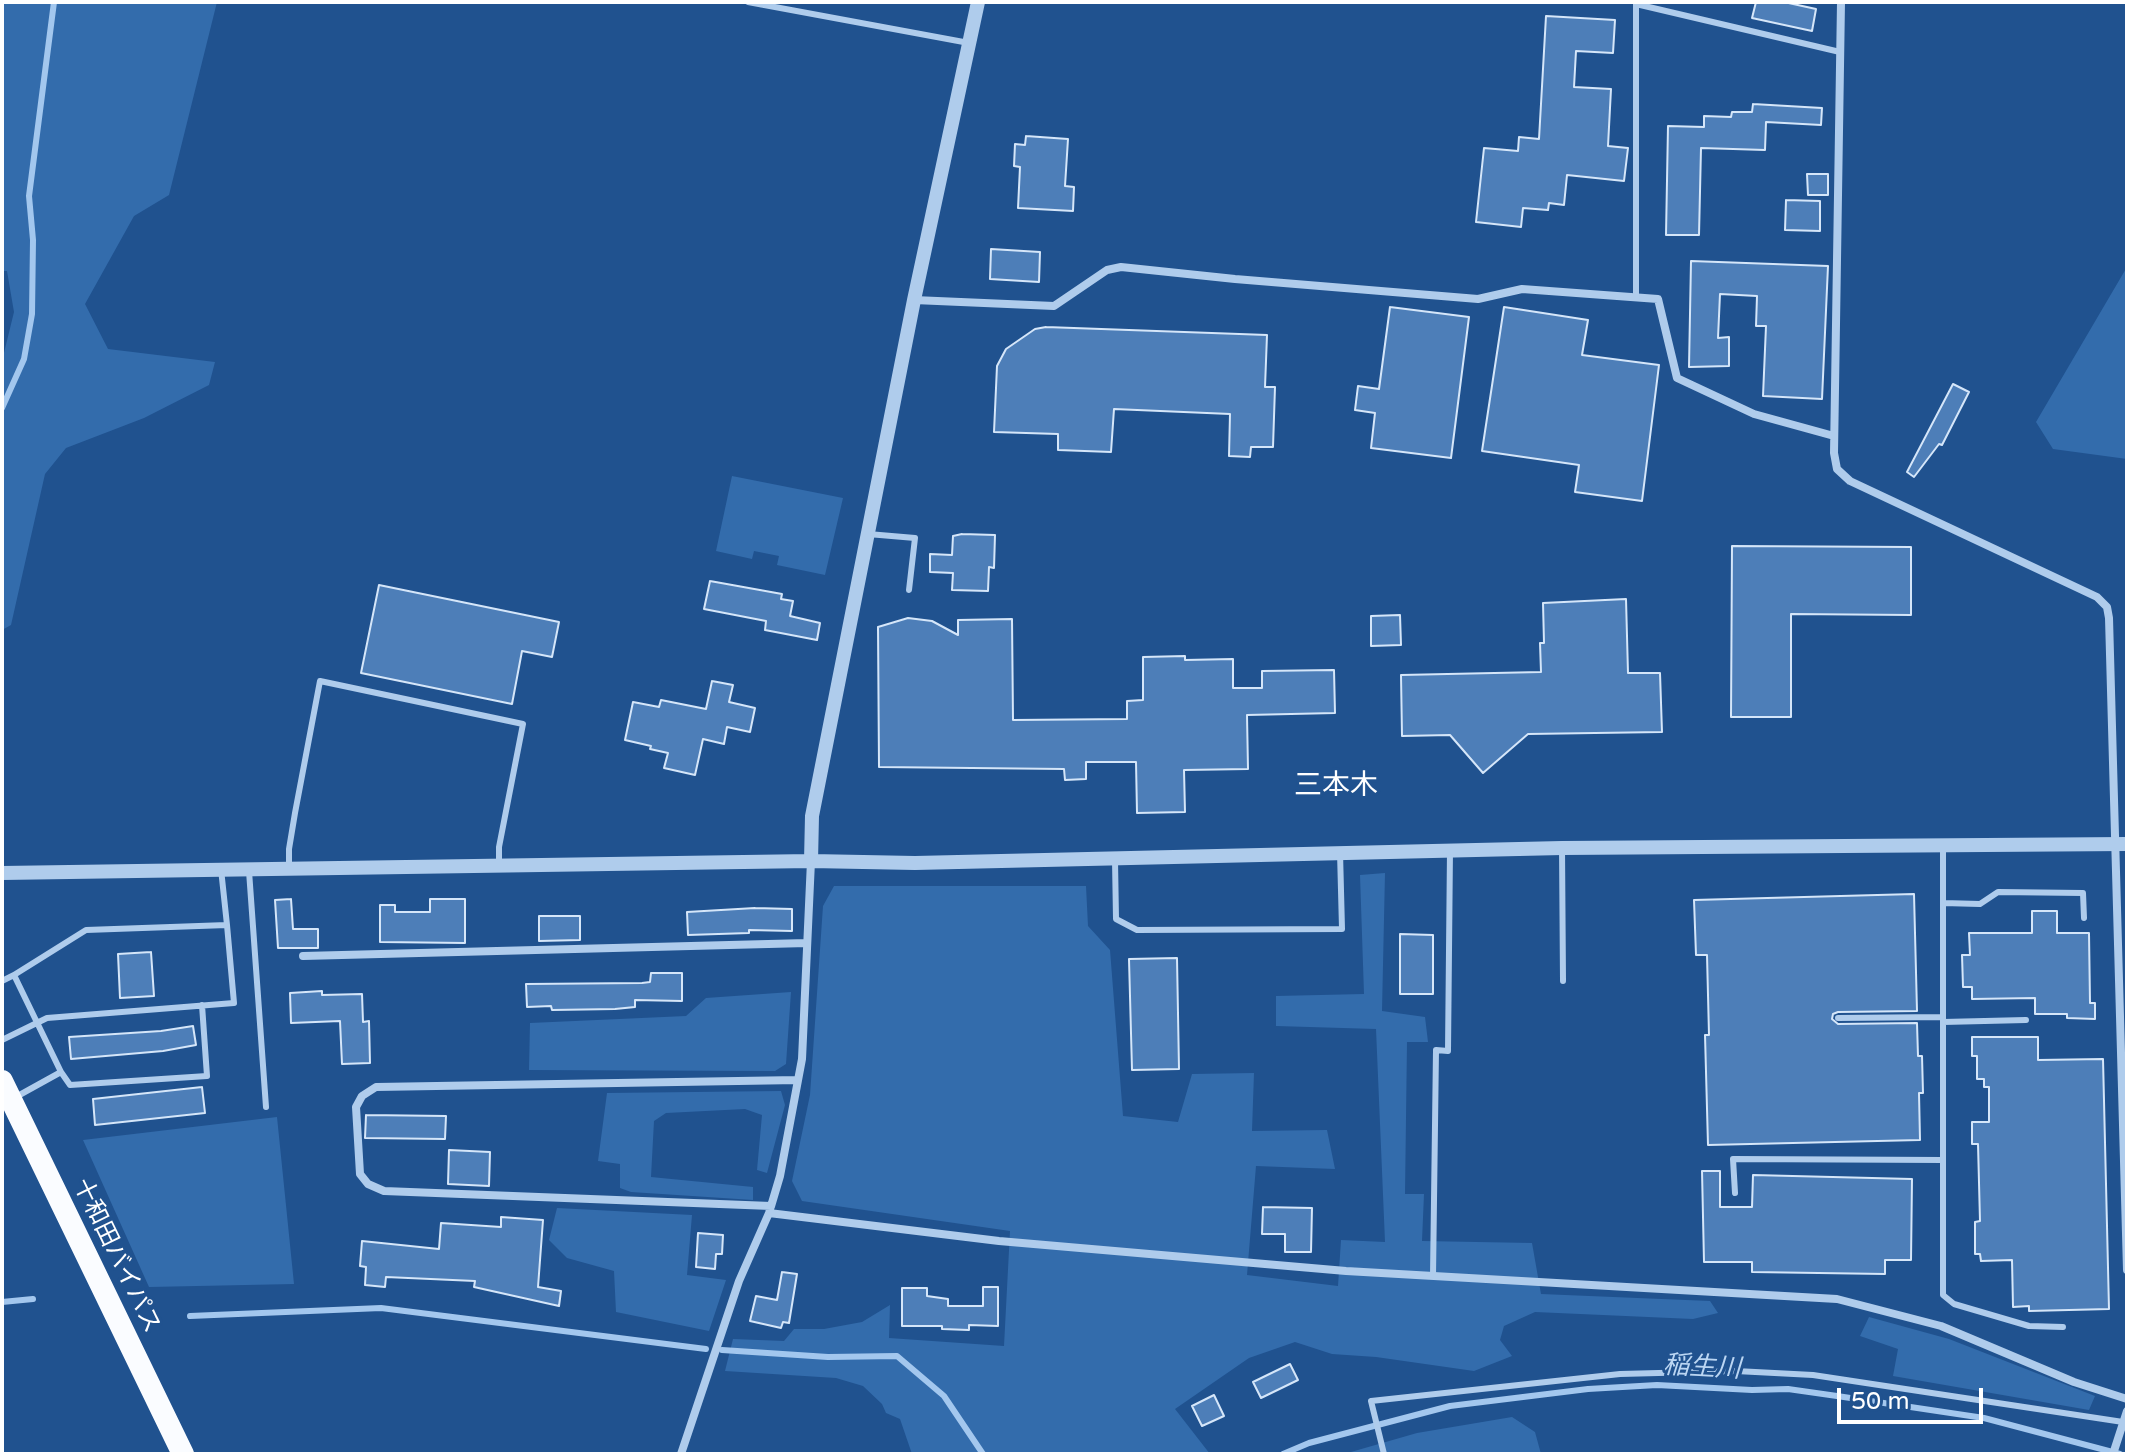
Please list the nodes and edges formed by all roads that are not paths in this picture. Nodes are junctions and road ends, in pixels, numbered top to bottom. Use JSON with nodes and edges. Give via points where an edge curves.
{"nodes":[{"id":1,"x":748,"y":2,"type":"edge"},
{"id":2,"x":978,"y":2,"type":"edge"},
{"id":3,"x":1841,"y":2,"type":"edge"},
{"id":4,"x":970,"y":43,"type":"junction"},
{"id":5,"x":1840,"y":52,"type":"junction"},
{"id":6,"x":1636,"y":297,"type":"junction"},
{"id":7,"x":914,"y":300,"type":"junction"},
{"id":8,"x":1834,"y":436,"type":"junction"},
{"id":9,"x":868,"y":534,"type":"junction"},
{"id":10,"x":909,"y":590,"type":"dead end"},
{"id":11,"x":2121,"y":844,"type":"edge"},
{"id":12,"x":1943,"y":845,"type":"junction"},
{"id":13,"x":1562,"y":848,"type":"junction"},
{"id":14,"x":1450,"y":850,"type":"junction"},
{"id":15,"x":1340,"y":852,"type":"junction"},
{"id":16,"x":1115,"y":857,"type":"junction"},
{"id":17,"x":811,"y":861,"type":"junction"},
{"id":18,"x":499,"y":866,"type":"junction"},
{"id":19,"x":221,"y":869,"type":"junction"},
{"id":20,"x":249,"y":869,"type":"junction"},
{"id":21,"x":289,"y":870,"type":"junction"},
{"id":22,"x":2,"y":873,"type":"edge"},
{"id":23,"x":1943,"y":903,"type":"junction"},
{"id":24,"x":2084,"y":918,"type":"dead end"},
{"id":25,"x":227,"y":925,"type":"junction"},
{"id":26,"x":807,"y":943,"type":"junction"},
{"id":27,"x":303,"y":956,"type":"dead end"},
{"id":28,"x":14,"y":975,"type":"junction"},
{"id":29,"x":2,"y":981,"type":"edge"},
{"id":30,"x":1563,"y":981,"type":"dead end"},
{"id":31,"x":202,"y":1005,"type":"junction"},
{"id":32,"x":1838,"y":1018,"type":"dead end"},
{"id":33,"x":1943,"y":1019,"type":"junction"},
{"id":34,"x":2026,"y":1020,"type":"dead end"},
{"id":35,"x":36,"y":1025,"type":"junction"},
{"id":36,"x":2,"y":1040,"type":"edge"},
{"id":37,"x":61,"y":1072,"type":"junction"},
{"id":38,"x":798,"y":1080,"type":"junction"},
{"id":39,"x":5,"y":1089,"type":"edge"},
{"id":40,"x":266,"y":1107,"type":"dead end"},
{"id":41,"x":1943,"y":1160,"type":"junction"},
{"id":42,"x":1735,"y":1193,"type":"dead end"},
{"id":43,"x":770,"y":1209,"type":"junction"},
{"id":44,"x":2127,"y":1270,"type":"edge"},
{"id":45,"x":1433,"y":1276,"type":"junction"},
{"id":46,"x":2063,"y":1327,"type":"dead end"},
{"id":47,"x":2127,"y":1399,"type":"edge"},
{"id":48,"x":2127,"y":1411,"type":"edge"},
{"id":49,"x":2123,"y":1422,"type":"junction"},
{"id":50,"x":183,"y":1454,"type":"edge"},
{"id":51,"x":681,"y":1454,"type":"edge"},
{"id":52,"x":1384,"y":1454,"type":"edge"},
{"id":53,"x":2113,"y":1454,"type":"edge"}],
"edges":[{"from":1,"to":4,"type":"lane"},
{"from":2,"to":4,"type":"street"},
{"from":3,"to":5,"type":"street"},
{"from":4,"to":7,"type":"street"},
{"from":5,"to":6,"type":"lane","via":[[1636,4]]},
{"from":5,"to":8,"type":"street"},
{"from":6,"to":7,"type":"street","via":[[1522,289],[1478,299],[1121,267],[1107,270],[1054,306]]},
{"from":6,"to":8,"type":"street","via":[[1658,299],[1677,378],[1754,414]]},
{"from":7,"to":9,"type":"street"},
{"from":8,"to":11,"type":"street","via":[[1837,469],[1850,481],[2097,597],[2107,607]]},
{"from":9,"to":10,"type":"lane","via":[[915,538]]},
{"from":9,"to":17,"type":"street","via":[[812,816]]},
{"from":11,"to":12,"type":"street"},
{"from":11,"to":44,"type":"street"},
{"from":12,"to":13,"type":"street"},
{"from":12,"to":23,"type":"lane"},
{"from":13,"to":14,"type":"street"},
{"from":13,"to":30,"type":"lane"},
{"from":14,"to":15,"type":"street"},
{"from":14,"to":45,"type":"lane","via":[[1448,1051],[1436,1050]]},
{"from":15,"to":16,"type":"street"},
{"from":15,"to":16,"type":"lane","via":[[1342,929],[1137,930],[1116,919]]},
{"from":16,"to":17,"type":"street"},
{"from":17,"to":18,"type":"street"},
{"from":17,"to":26,"type":"street"},
{"from":18,"to":21,"type":"street"},
{"from":18,"to":21,"type":"lane","via":[[523,724],[320,681]]},
{"from":19,"to":20,"type":"street"},
{"from":19,"to":22,"type":"street"},
{"from":19,"to":25,"type":"lane"},
{"from":20,"to":21,"type":"street"},
{"from":20,"to":40,"type":"lane"},
{"from":23,"to":24,"type":"lane","via":[[1980,904],[1998,892],[2083,893]]},
{"from":23,"to":33,"type":"lane"},
{"from":25,"to":28,"type":"lane","via":[[86,930]]},
{"from":25,"to":31,"type":"lane","via":[[234,1003]]},
{"from":26,"to":27,"type":"street"},
{"from":26,"to":38,"type":"street"},
{"from":28,"to":29,"type":"lane"},
{"from":28,"to":35,"type":"lane"},
{"from":31,"to":35,"type":"lane","via":[[47,1018]]},
{"from":31,"to":37,"type":"lane","via":[[207,1076],[70,1085]]},
{"from":32,"to":33,"type":"lane"},
{"from":33,"to":34,"type":"lane"},
{"from":33,"to":41,"type":"lane"},
{"from":35,"to":36,"type":"lane"},
{"from":35,"to":37,"type":"lane"},
{"from":37,"to":39,"type":"lane"},
{"from":38,"to":43,"type":"street"},
{"from":38,"to":43,"type":"street","via":[[376,1087],[356,1107],[360,1174],[384,1191]]},
{"from":39,"to":50,"type":"highway","name":"十和田バイパス"},
{"from":41,"to":42,"type":"lane","via":[[1733,1159]]},
{"from":41,"to":46,"type":"lane","via":[[1943,1295],[1954,1304],[2029,1326]]},
{"from":43,"to":45,"type":"street","via":[[999,1241]]},
{"from":43,"to":51,"type":"street","via":[[739,1281]]},
{"from":45,"to":47,"type":"street","via":[[1837,1299],[1941,1326]]},
{"from":48,"to":49,"type":"street"},
{"from":49,"to":52,"type":"lane","via":[[1813,1375],[1620,1374],[1371,1401]]},
{"from":49,"to":53,"type":"street"}]}
